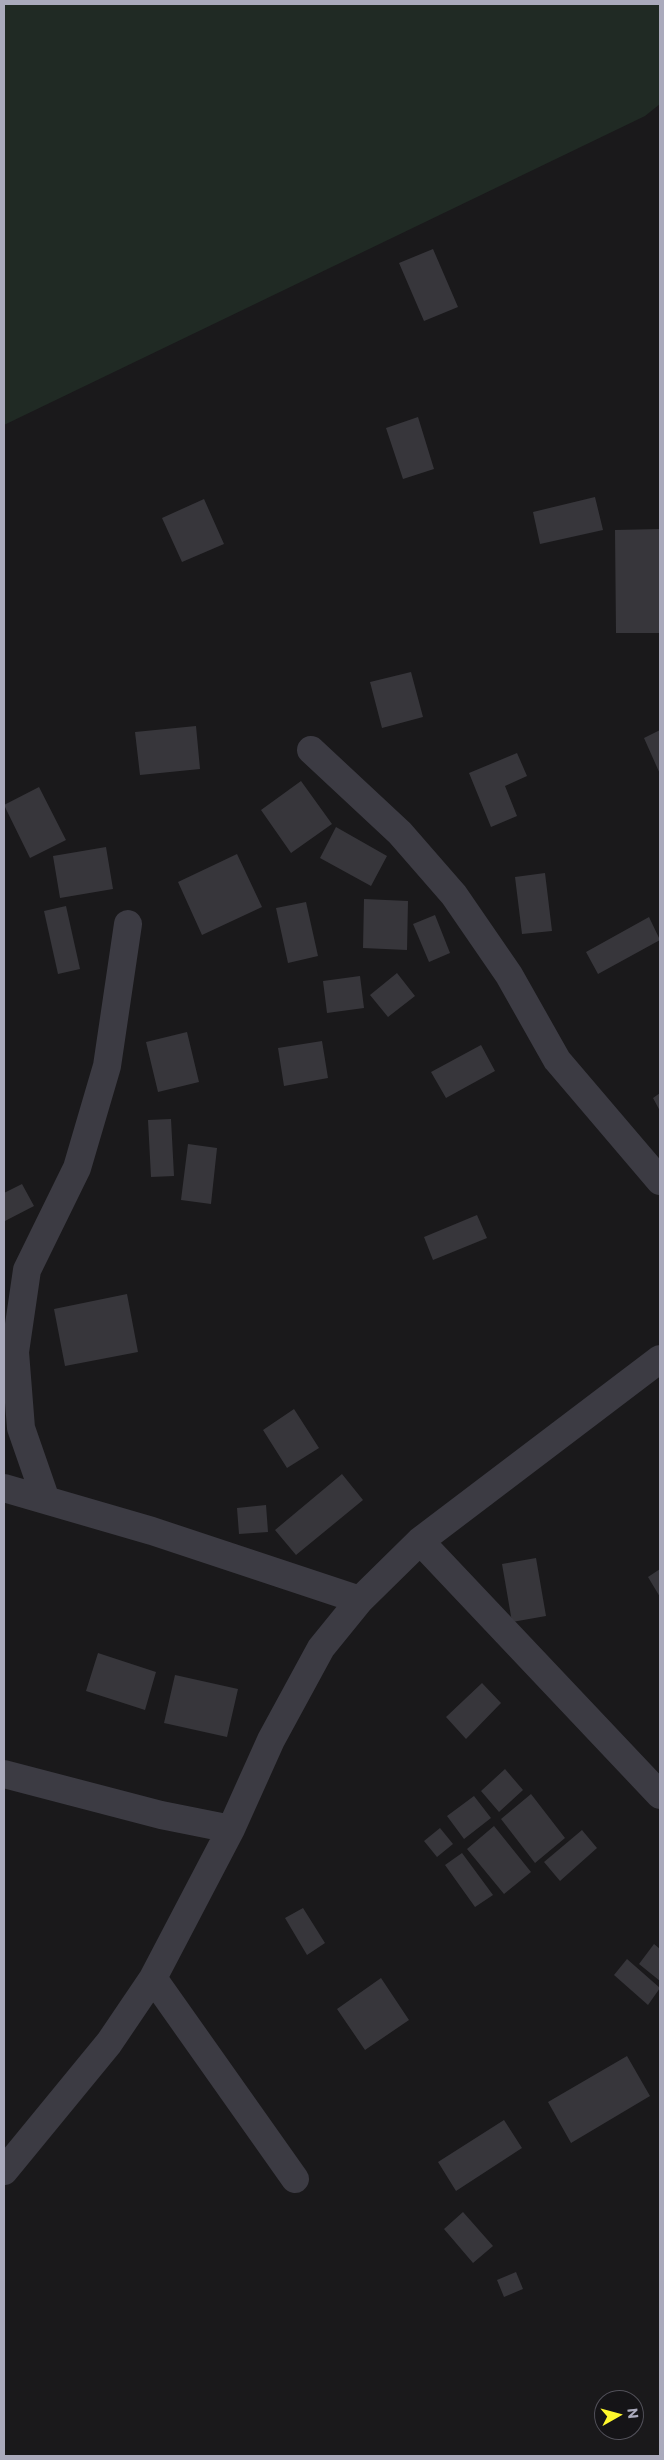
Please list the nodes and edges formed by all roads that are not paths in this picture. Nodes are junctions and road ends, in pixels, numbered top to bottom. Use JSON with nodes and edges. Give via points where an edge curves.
{"nodes":[{"id":1,"x":311,"y":750,"type":"dead end"},
{"id":2,"x":128,"y":924,"type":"dead end"},
{"id":3,"x":660,"y":1181,"type":"edge"},
{"id":4,"x":660,"y":1359,"type":"edge"},
{"id":5,"x":4,"y":1488,"type":"edge"},
{"id":6,"x":46,"y":1500,"type":"junction"},
{"id":7,"x":420,"y":1541,"type":"junction"},
{"id":8,"x":360,"y":1600,"type":"junction"},
{"id":9,"x":4,"y":1774,"type":"edge"},
{"id":10,"x":660,"y":1795,"type":"edge"},
{"id":11,"x":231,"y":1829,"type":"junction"},
{"id":12,"x":153,"y":1978,"type":"junction"},
{"id":13,"x":4,"y":2171,"type":"edge"},
{"id":14,"x":295,"y":2179,"type":"dead end"}],
"edges":[{"from":1,"to":3,"type":"street","via":[[400,833],[454,894],[509,975],[558,1060]]},
{"from":2,"to":6,"type":"street","via":[[107,1066],[77,1168],[27,1270],[16,1343],[21,1428]]},
{"from":4,"to":7,"type":"street"},
{"from":5,"to":6,"type":"street"},
{"from":6,"to":8,"type":"street","via":[[152,1531]]},
{"from":7,"to":8,"type":"street"},
{"from":7,"to":10,"type":"street"},
{"from":8,"to":11,"type":"street","via":[[321,1648],[271,1740]]},
{"from":9,"to":11,"type":"street","via":[[161,1815]]},
{"from":11,"to":12,"type":"street"},
{"from":12,"to":13,"type":"street","via":[[109,2043]]},
{"from":12,"to":14,"type":"street"}]}
